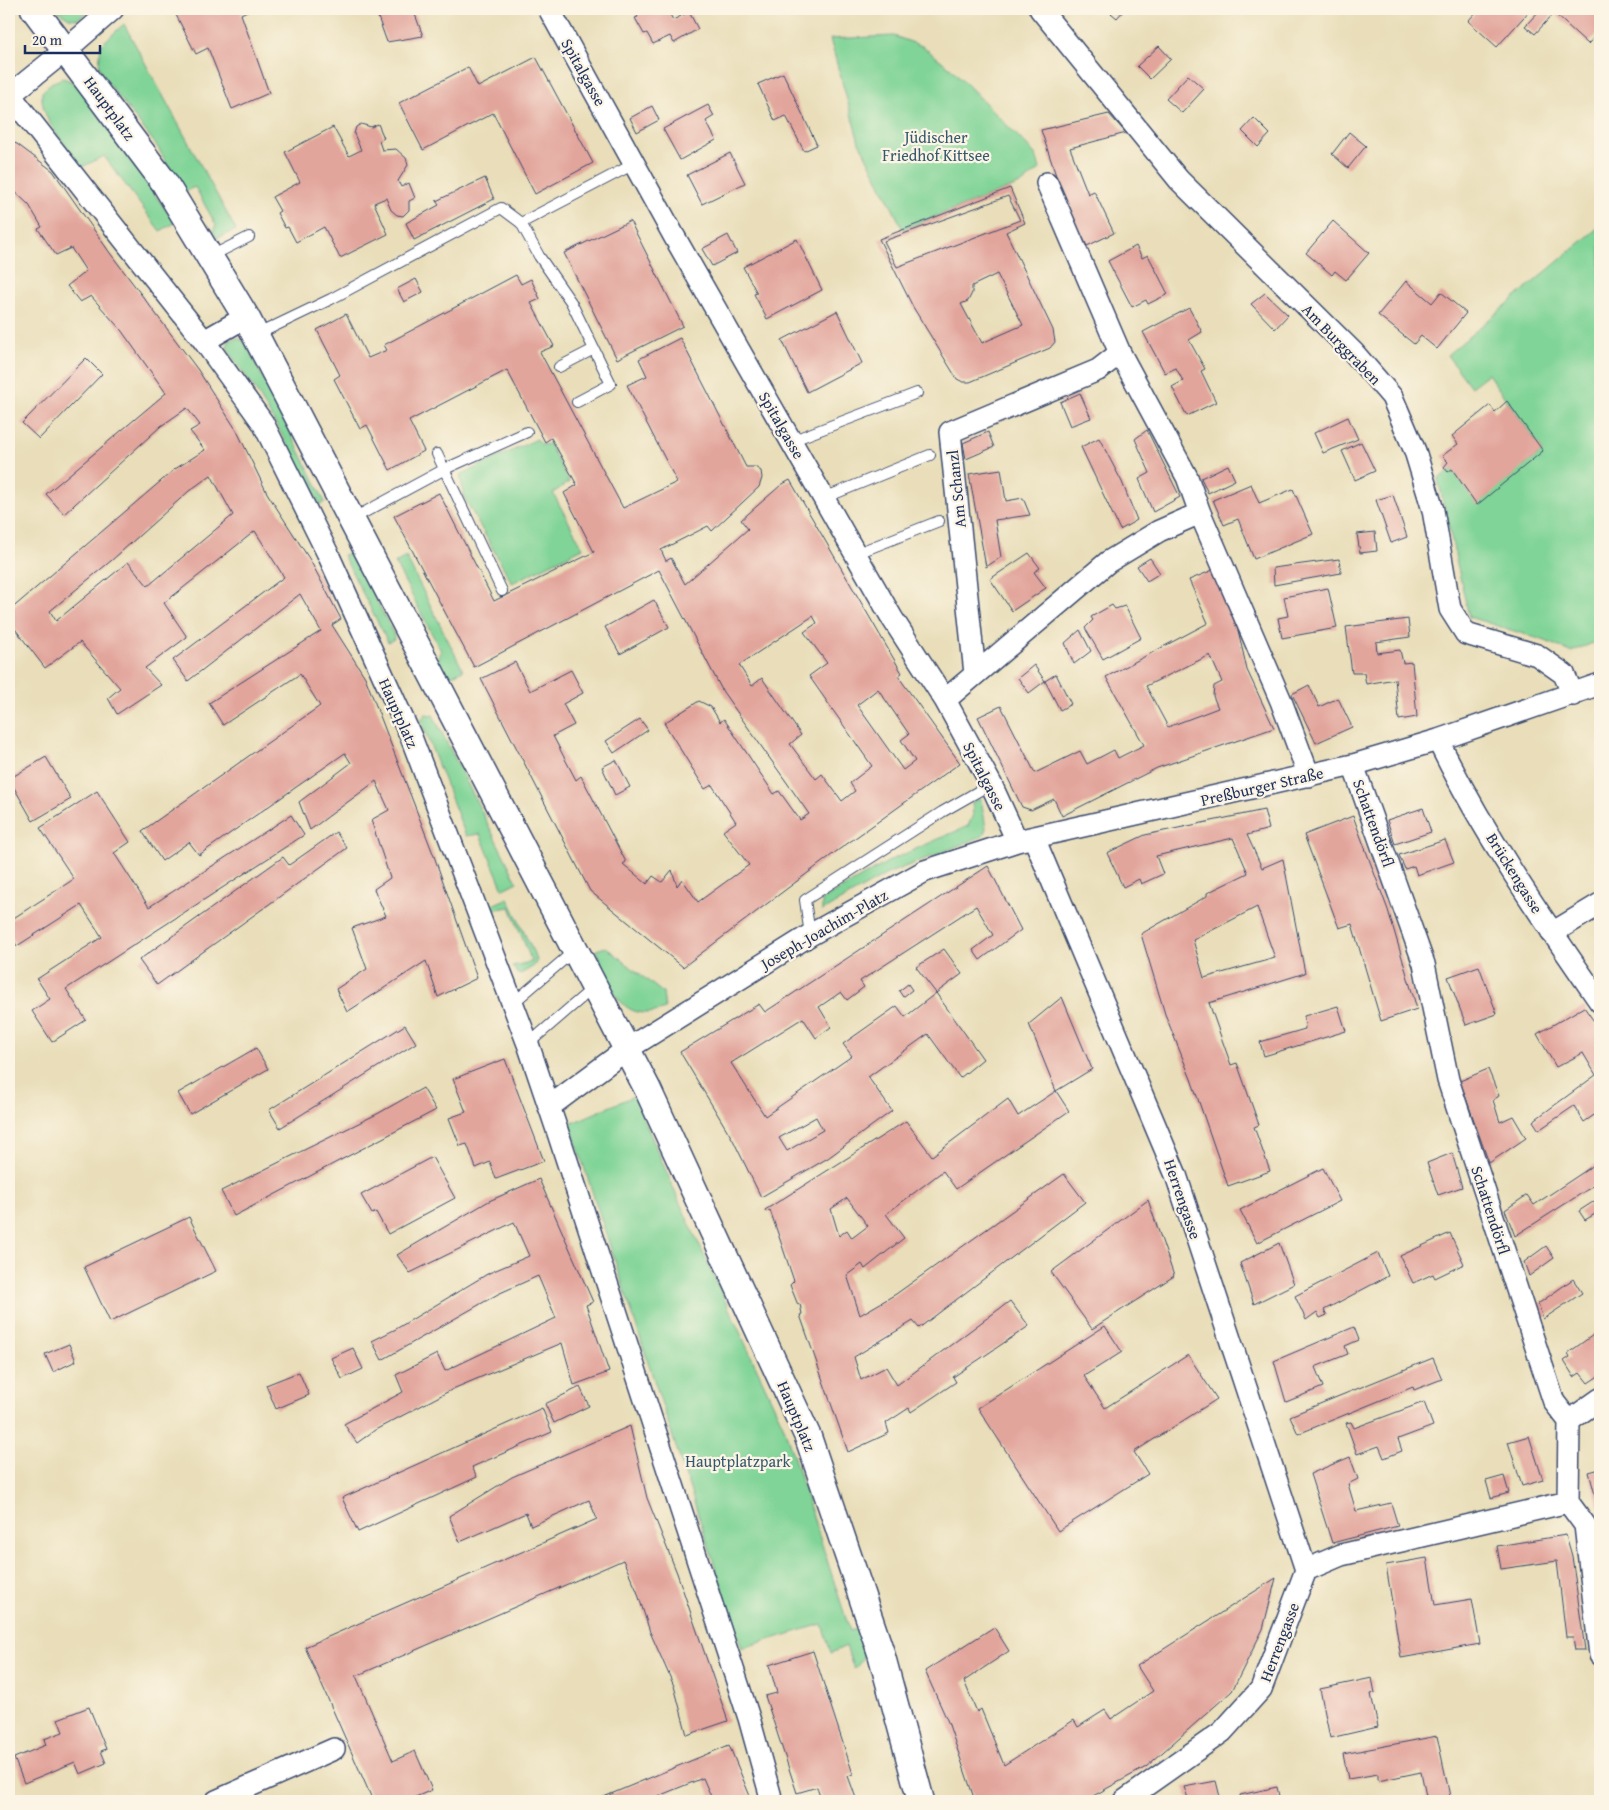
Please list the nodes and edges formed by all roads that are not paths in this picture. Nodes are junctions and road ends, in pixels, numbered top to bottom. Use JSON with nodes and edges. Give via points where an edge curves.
{"nodes":[{"id":1,"x":34,"y":9,"type":"edge"},
{"id":2,"x":113,"y":9,"type":"edge"},
{"id":3,"x":549,"y":9,"type":"edge"},
{"id":4,"x":1040,"y":9,"type":"edge"},
{"id":5,"x":67,"y":50,"type":"junction"},
{"id":6,"x":9,"y":95,"type":"edge"},
{"id":7,"x":634,"y":164,"type":"junction"},
{"id":8,"x":1047,"y":183,"type":"dead end"},
{"id":9,"x":520,"y":223,"type":"junction"},
{"id":10,"x":249,"y":237,"type":"dead end"},
{"id":11,"x":210,"y":257,"type":"junction"},
{"id":12,"x":251,"y":326,"type":"junction"},
{"id":13,"x":204,"y":341,"type":"junction"},
{"id":14,"x":594,"y":349,"type":"junction"},
{"id":15,"x":1120,"y":353,"type":"junction"},
{"id":16,"x":559,"y":367,"type":"dead end"},
{"id":17,"x":917,"y":393,"type":"dead end"},
{"id":18,"x":577,"y":402,"type":"dead end"},
{"id":19,"x":527,"y":432,"type":"dead end"},
{"id":20,"x":791,"y":441,"type":"junction"},
{"id":21,"x":437,"y":454,"type":"dead end"},
{"id":22,"x":930,"y":455,"type":"dead end"},
{"id":23,"x":445,"y":470,"type":"junction"},
{"id":24,"x":824,"y":498,"type":"junction"},
{"id":25,"x":1200,"y":513,"type":"junction"},
{"id":26,"x":351,"y":519,"type":"junction"},
{"id":27,"x":939,"y":521,"type":"dead end"},
{"id":28,"x":855,"y":554,"type":"junction"},
{"id":29,"x":502,"y":591,"type":"dead end"},
{"id":30,"x":975,"y":674,"type":"junction"},
{"id":31,"x":1600,"y":684,"type":"edge"},
{"id":32,"x":1573,"y":695,"type":"junction"},
{"id":33,"x":945,"y":700,"type":"junction"},
{"id":34,"x":1438,"y":740,"type":"junction"},
{"id":35,"x":1353,"y":765,"type":"junction"},
{"id":36,"x":1309,"y":776,"type":"junction"},
{"id":37,"x":991,"y":784,"type":"junction"},
{"id":38,"x":1025,"y":839,"type":"junction"},
{"id":39,"x":1600,"y":904,"type":"edge"},
{"id":40,"x":1552,"y":934,"type":"junction"},
{"id":41,"x":810,"y":935,"type":"junction"},
{"id":42,"x":575,"y":949,"type":"junction"},
{"id":43,"x":595,"y":986,"type":"junction"},
{"id":44,"x":1600,"y":1002,"type":"edge"},
{"id":45,"x":512,"y":1004,"type":"junction"},
{"id":46,"x":528,"y":1044,"type":"junction"},
{"id":47,"x":626,"y":1049,"type":"junction"},
{"id":48,"x":549,"y":1107,"type":"junction"},
{"id":49,"x":1600,"y":1400,"type":"edge"},
{"id":50,"x":1570,"y":1420,"type":"junction"},
{"id":51,"x":1568,"y":1502,"type":"junction"},
{"id":52,"x":1306,"y":1570,"type":"junction"},
{"id":53,"x":1600,"y":1655,"type":"edge"},
{"id":54,"x":334,"y":1749,"type":"dead end"},
{"id":55,"x":216,"y":1801,"type":"edge"},
{"id":56,"x":772,"y":1801,"type":"edge"},
{"id":57,"x":921,"y":1801,"type":"edge"},
{"id":58,"x":1124,"y":1801,"type":"edge"}],
"edges":[{"from":1,"to":5,"type":"street"},
{"from":2,"to":5,"type":"street"},
{"from":3,"to":7,"type":"street","name":"Spitalgasse"},
{"from":4,"to":32,"type":"street","name":"Am Burggraben","via":[[1179,180],[1354,353],[1392,397],[1415,451],[1433,510],[1450,608],[1466,634],[1537,655],[1564,674]]},
{"from":5,"to":6,"type":"street","name":"Hauptplatz"},
{"from":5,"to":11,"type":"street","name":"Hauptplatz","via":[[164,182]]},
{"from":6,"to":13,"type":"street","name":"Hauptplatz"},
{"from":7,"to":9,"type":"lane"},
{"from":7,"to":20,"type":"street","name":"Spitalgasse"},
{"from":8,"to":15,"type":"street"},
{"from":9,"to":12,"type":"lane","via":[[501,208],[331,299]]},
{"from":9,"to":14,"type":"lane","via":[[571,302]]},
{"from":10,"to":11,"type":"lane"},
{"from":11,"to":12,"type":"street","name":"Hauptplatz"},
{"from":12,"to":13,"type":"street"},
{"from":12,"to":26,"type":"street","name":"Hauptplatz"},
{"from":13,"to":45,"type":"street","name":"Hauptplatz","via":[[263,423],[327,552],[411,738]]},
{"from":14,"to":16,"type":"lane"},
{"from":14,"to":18,"type":"lane","via":[[611,384]]},
{"from":15,"to":25,"type":"street","via":[[1187,477]]},
{"from":15,"to":30,"type":"street","name":"Am Schanzl","via":[[1098,370],[950,432]]},
{"from":17,"to":20,"type":"lane"},
{"from":19,"to":23,"type":"lane"},
{"from":20,"to":24,"type":"street","name":"Spitalgasse"},
{"from":21,"to":23,"type":"lane"},
{"from":22,"to":24,"type":"lane"},
{"from":23,"to":26,"type":"lane"},
{"from":23,"to":29,"type":"lane"},
{"from":24,"to":28,"type":"street","name":"Spitalgasse"},
{"from":25,"to":30,"type":"street","via":[[1159,531],[1108,562]]},
{"from":25,"to":36,"type":"street"},
{"from":26,"to":42,"type":"street","name":"Hauptplatz"},
{"from":27,"to":28,"type":"lane"},
{"from":28,"to":33,"type":"street","name":"Spitalgasse"},
{"from":30,"to":33,"type":"street"},
{"from":31,"to":32,"type":"street","name":"Preßburger Straße"},
{"from":32,"to":34,"type":"street","name":"Preßburger Straße"},
{"from":33,"to":37,"type":"street","name":"Spitalgasse"},
{"from":34,"to":35,"type":"street","name":"Preßburger Straße"},
{"from":34,"to":40,"type":"street","name":"Brückengasse","via":[[1458,783]]},
{"from":35,"to":36,"type":"street","name":"Preßburger Straße"},
{"from":35,"to":50,"type":"street","name":"Schattendörfl","via":[[1424,964],[1448,1080],[1554,1402]]},
{"from":36,"to":38,"type":"street","name":"Preßburger Straße"},
{"from":37,"to":38,"type":"street","name":"Spitalgasse"},
{"from":37,"to":41,"type":"lane","via":[[805,900]]},
{"from":38,"to":41,"type":"street","name":"Joseph-Joachim-Platz","via":[[924,871]]},
{"from":38,"to":52,"type":"street","name":"Herrengasse","via":[[1176,1175]]},
{"from":39,"to":40,"type":"street"},
{"from":40,"to":44,"type":"street","name":"Brückengasse"},
{"from":41,"to":47,"type":"street","name":"Joseph-Joachim-Platz"},
{"from":42,"to":43,"type":"street","name":"Hauptplatz"},
{"from":42,"to":45,"type":"lane"},
{"from":43,"to":46,"type":"lane"},
{"from":43,"to":47,"type":"street","name":"Hauptplatz"},
{"from":45,"to":46,"type":"street","name":"Hauptplatz"},
{"from":46,"to":48,"type":"street","name":"Hauptplatz"},
{"from":47,"to":48,"type":"street"},
{"from":47,"to":57,"type":"street","name":"Hauptplatz","via":[[808,1437],[881,1652]]},
{"from":48,"to":56,"type":"street","name":"Hauptplatz","via":[[749,1718]]},
{"from":49,"to":50,"type":"street"},
{"from":50,"to":51,"type":"street"},
{"from":51,"to":52,"type":"street","via":[[1341,1554]]},
{"from":51,"to":53,"type":"street","via":[[1585,1525]]},
{"from":52,"to":58,"type":"street","name":"Herrengasse","via":[[1262,1688],[1222,1732]]},
{"from":54,"to":55,"type":"street"}]}
